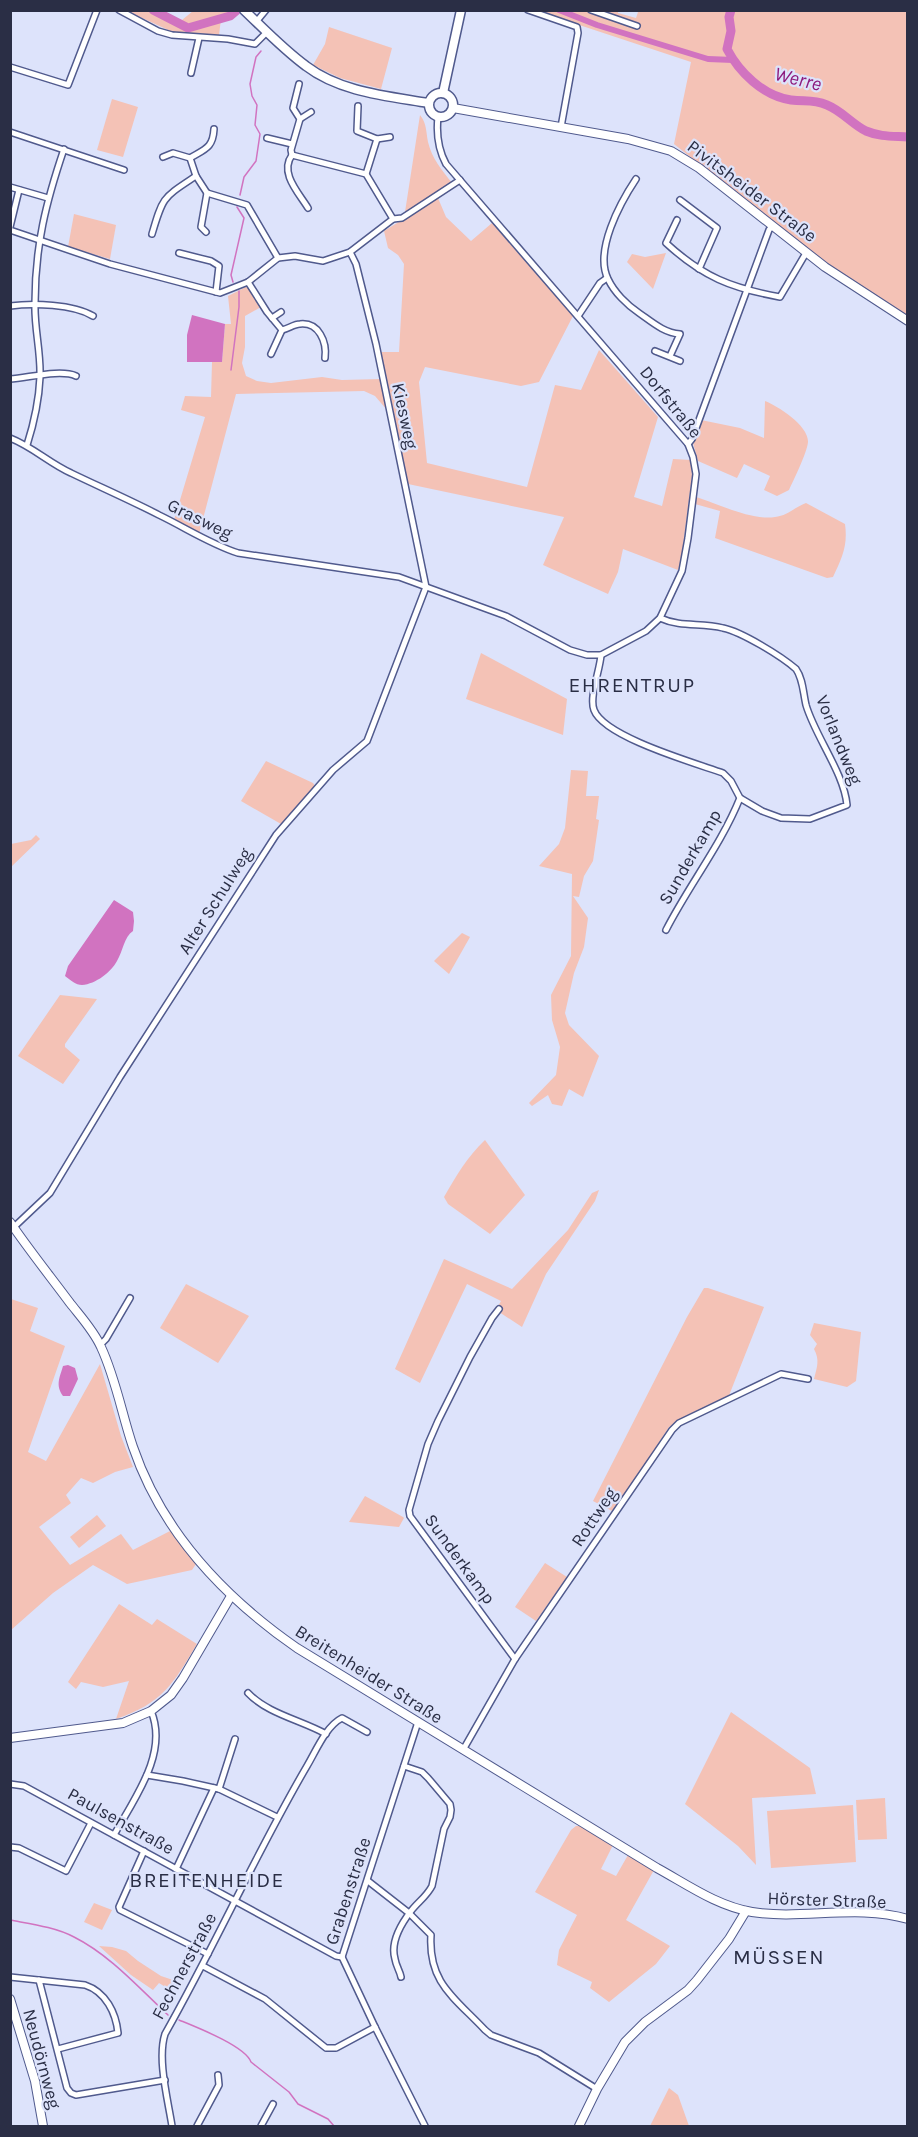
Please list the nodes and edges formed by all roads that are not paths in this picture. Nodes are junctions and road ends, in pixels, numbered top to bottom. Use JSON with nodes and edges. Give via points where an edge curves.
{"nodes":[{"id":1,"x":97,"y":10,"type":"edge"},
{"id":2,"x":119,"y":10,"type":"edge"},
{"id":3,"x":266,"y":10,"type":"edge"},
{"id":4,"x":461,"y":10,"type":"edge"},
{"id":5,"x":528,"y":10,"type":"edge"},
{"id":6,"x":591,"y":10,"type":"edge"},
{"id":7,"x":246,"y":12,"type":"edge"},
{"id":8,"x":256,"y":21,"type":"junction"},
{"id":9,"x":637,"y":26,"type":"dead end"},
{"id":10,"x":267,"y":32,"type":"junction"},
{"id":11,"x":199,"y":38,"type":"junction"},
{"id":12,"x":10,"y":67,"type":"edge"},
{"id":13,"x":191,"y":73,"type":"dead end"},
{"id":14,"x":299,"y":84,"type":"dead end"},
{"id":15,"x":443,"y":93,"type":"junction"},
{"id":16,"x":428,"y":103,"type":"junction"},
{"id":17,"x":358,"y":106,"type":"dead end"},
{"id":18,"x":453,"y":108,"type":"junction"},
{"id":19,"x":311,"y":112,"type":"dead end"},
{"id":20,"x":438,"y":117,"type":"junction"},
{"id":21,"x":300,"y":119,"type":"junction"},
{"id":22,"x":561,"y":127,"type":"junction"},
{"id":23,"x":214,"y":129,"type":"dead end"},
{"id":24,"x":10,"y":132,"type":"edge"},
{"id":25,"x":390,"y":137,"type":"dead end"},
{"id":26,"x":267,"y":138,"type":"dead end"},
{"id":27,"x":377,"y":139,"type":"junction"},
{"id":28,"x":292,"y":144,"type":"junction"},
{"id":29,"x":64,"y":149,"type":"junction"},
{"id":30,"x":292,"y":155,"type":"junction"},
{"id":31,"x":163,"y":157,"type":"dead end"},
{"id":32,"x":189,"y":158,"type":"junction"},
{"id":33,"x":124,"y":170,"type":"dead end"},
{"id":34,"x":366,"y":174,"type":"junction"},
{"id":35,"x":196,"y":176,"type":"junction"},
{"id":36,"x":636,"y":179,"type":"dead end"},
{"id":37,"x":460,"y":180,"type":"junction"},
{"id":38,"x":10,"y":187,"type":"edge"},
{"id":39,"x":19,"y":189,"type":"junction"},
{"id":40,"x":207,"y":193,"type":"junction"},
{"id":41,"x":48,"y":198,"type":"junction"},
{"id":42,"x":681,"y":200,"type":"dead end"},
{"id":43,"x":308,"y":208,"type":"dead end"},
{"id":44,"x":393,"y":219,"type":"junction"},
{"id":45,"x":677,"y":220,"type":"dead end"},
{"id":46,"x":772,"y":226,"type":"junction"},
{"id":47,"x":10,"y":229,"type":"edge"},
{"id":48,"x":206,"y":232,"type":"dead end"},
{"id":49,"x":152,"y":234,"type":"dead end"},
{"id":50,"x":38,"y":241,"type":"junction"},
{"id":51,"x":350,"y":252,"type":"junction"},
{"id":52,"x":806,"y":253,"type":"junction"},
{"id":53,"x":179,"y":254,"type":"dead end"},
{"id":54,"x":278,"y":258,"type":"junction"},
{"id":55,"x":699,"y":269,"type":"junction"},
{"id":56,"x":607,"y":278,"type":"junction"},
{"id":57,"x":248,"y":282,"type":"junction"},
{"id":58,"x":746,"y":291,"type":"junction"},
{"id":59,"x":216,"y":292,"type":"junction"},
{"id":60,"x":34,"y":304,"type":"junction"},
{"id":61,"x":10,"y":306,"type":"edge"},
{"id":62,"x":282,"y":312,"type":"dead end"},
{"id":63,"x":93,"y":316,"type":"dead end"},
{"id":64,"x":578,"y":316,"type":"junction"},
{"id":65,"x":272,"y":318,"type":"junction"},
{"id":66,"x":908,"y":321,"type":"edge"},
{"id":67,"x":282,"y":330,"type":"junction"},
{"id":68,"x":655,"y":351,"type":"dead end"},
{"id":69,"x":271,"y":354,"type":"dead end"},
{"id":70,"x":670,"y":356,"type":"junction"},
{"id":71,"x":325,"y":357,"type":"dead end"},
{"id":72,"x":681,"y":361,"type":"dead end"},
{"id":73,"x":40,"y":376,"type":"junction"},
{"id":74,"x":76,"y":376,"type":"dead end"},
{"id":75,"x":10,"y":379,"type":"edge"},
{"id":76,"x":10,"y":438,"type":"edge"},
{"id":77,"x":688,"y":444,"type":"junction"},
{"id":78,"x":27,"y":445,"type":"junction"},
{"id":79,"x":426,"y":587,"type":"junction"},
{"id":80,"x":660,"y":618,"type":"junction"},
{"id":81,"x":601,"y":655,"type":"junction"},
{"id":82,"x":740,"y":798,"type":"junction"},
{"id":83,"x":666,"y":930,"type":"dead end"},
{"id":84,"x":12,"y":1225,"type":"edge"},
{"id":85,"x":130,"y":1298,"type":"dead end"},
{"id":86,"x":499,"y":1309,"type":"dead end"},
{"id":87,"x":100,"y":1345,"type":"junction"},
{"id":88,"x":808,"y":1379,"type":"dead end"},
{"id":89,"x":231,"y":1596,"type":"junction"},
{"id":90,"x":515,"y":1659,"type":"junction"},
{"id":91,"x":248,"y":1693,"type":"dead end"},
{"id":92,"x":152,"y":1711,"type":"junction"},
{"id":93,"x":418,"y":1722,"type":"junction"},
{"id":94,"x":367,"y":1732,"type":"dead end"},
{"id":95,"x":326,"y":1734,"type":"junction"},
{"id":96,"x":10,"y":1738,"type":"edge"},
{"id":97,"x":235,"y":1739,"type":"dead end"},
{"id":98,"x":463,"y":1750,"type":"junction"},
{"id":99,"x":404,"y":1766,"type":"junction"},
{"id":100,"x":147,"y":1775,"type":"junction"},
{"id":101,"x":10,"y":1784,"type":"edge"},
{"id":102,"x":217,"y":1789,"type":"junction"},
{"id":103,"x":277,"y":1817,"type":"junction"},
{"id":104,"x":91,"y":1823,"type":"junction"},
{"id":105,"x":114,"y":1835,"type":"junction"},
{"id":106,"x":10,"y":1847,"type":"edge"},
{"id":107,"x":144,"y":1851,"type":"junction"},
{"id":108,"x":176,"y":1869,"type":"junction"},
{"id":109,"x":368,"y":1881,"type":"junction"},
{"id":110,"x":235,"y":1902,"type":"junction"},
{"id":111,"x":746,"y":1911,"type":"junction"},
{"id":112,"x":409,"y":1913,"type":"junction"},
{"id":113,"x":908,"y":1919,"type":"edge"},
{"id":114,"x":208,"y":1954,"type":"junction"},
{"id":115,"x":342,"y":1957,"type":"junction"},
{"id":116,"x":203,"y":1966,"type":"junction"},
{"id":117,"x":10,"y":1977,"type":"edge"},
{"id":118,"x":401,"y":1977,"type":"dead end"},
{"id":119,"x":39,"y":1980,"type":"junction"},
{"id":120,"x":10,"y":2000,"type":"edge"},
{"id":121,"x":375,"y":2027,"type":"junction"},
{"id":122,"x":58,"y":2049,"type":"junction"},
{"id":123,"x":219,"y":2074,"type":"dead end"},
{"id":124,"x":165,"y":2080,"type":"junction"},
{"id":125,"x":597,"y":2090,"type":"junction"},
{"id":126,"x":273,"y":2104,"type":"dead end"},
{"id":127,"x":43,"y":2127,"type":"edge"},
{"id":128,"x":172,"y":2127,"type":"edge"},
{"id":129,"x":197,"y":2127,"type":"edge"},
{"id":130,"x":261,"y":2127,"type":"edge"},
{"id":131,"x":425,"y":2127,"type":"edge"},
{"id":132,"x":579,"y":2127,"type":"edge"}],
"edges":[{"from":1,"to":12,"type":"street","via":[[68,85]]},
{"from":2,"to":11,"type":"street","via":[[158,31]]},
{"from":3,"to":8,"type":"street"},
{"from":4,"to":15,"type":"main road"},
{"from":5,"to":22,"type":"street","via":[[577,27]]},
{"from":6,"to":9,"type":"street"},
{"from":7,"to":8,"type":"main road"},
{"from":8,"to":10,"type":"main road"},
{"from":10,"to":11,"type":"street","via":[[255,44]]},
{"from":10,"to":16,"type":"main road","via":[[322,77],[366,93]]},
{"from":11,"to":13,"type":"street"},
{"from":14,"to":21,"type":"street","via":[[293,108]]},
{"from":15,"to":16,"type":"main road","via":[[432,96]]},
{"from":15,"to":18,"type":"main road","via":[[451,98]]},
{"from":16,"to":20,"type":"main road","via":[[429,110]]},
{"from":17,"to":27,"type":"street","via":[[357,131]]},
{"from":18,"to":20,"type":"main road","via":[[446,117]]},
{"from":18,"to":22,"type":"street","name":"Pivitsheider Straße"},
{"from":19,"to":21,"type":"street"},
{"from":20,"to":37,"type":"street","name":"Dorfstraße","via":[[440,151]]},
{"from":21,"to":28,"type":"street"},
{"from":22,"to":46,"type":"street","name":"Pivitsheider Straße","via":[[646,143],[679,154]]},
{"from":23,"to":32,"type":"street","via":[[211,146]]},
{"from":24,"to":29,"type":"street"},
{"from":25,"to":27,"type":"street"},
{"from":26,"to":28,"type":"street"},
{"from":27,"to":34,"type":"street"},
{"from":28,"to":30,"type":"street"},
{"from":29,"to":33,"type":"street"},
{"from":29,"to":41,"type":"street"},
{"from":30,"to":34,"type":"street"},
{"from":30,"to":43,"type":"street","via":[[286,172]]},
{"from":31,"to":32,"type":"street","via":[[173,153]]},
{"from":32,"to":35,"type":"street"},
{"from":34,"to":44,"type":"street"},
{"from":35,"to":40,"type":"street"},
{"from":35,"to":49,"type":"street","via":[[160,204]]},
{"from":36,"to":56,"type":"street","via":[[625,195],[604,249]]},
{"from":37,"to":44,"type":"street","via":[[402,218]]},
{"from":37,"to":64,"type":"street","name":"Dorfstraße"},
{"from":38,"to":39,"type":"street"},
{"from":39,"to":41,"type":"street"},
{"from":39,"to":47,"type":"street"},
{"from":40,"to":48,"type":"street","via":[[201,227]]},
{"from":40,"to":54,"type":"street","via":[[247,205]]},
{"from":41,"to":50,"type":"street"},
{"from":42,"to":55,"type":"street","via":[[717,228]]},
{"from":44,"to":51,"type":"street"},
{"from":45,"to":55,"type":"street","via":[[666,243]]},
{"from":46,"to":52,"type":"street","name":"Pivitsheider Straße"},
{"from":46,"to":58,"type":"street"},
{"from":47,"to":50,"type":"street"},
{"from":50,"to":59,"type":"street"},
{"from":50,"to":60,"type":"street"},
{"from":51,"to":54,"type":"street","via":[[323,261],[295,256]]},
{"from":51,"to":79,"type":"street","name":"Kiesweg","via":[[376,344]]},
{"from":52,"to":58,"type":"street","via":[[780,297]]},
{"from":52,"to":66,"type":"street","name":"Pivitsheider Straße"},
{"from":53,"to":59,"type":"street","via":[[219,266]]},
{"from":54,"to":57,"type":"street"},
{"from":55,"to":58,"type":"street"},
{"from":56,"to":64,"type":"street"},
{"from":56,"to":70,"type":"street","via":[[632,308],[670,333],[680,333]]},
{"from":57,"to":59,"type":"street"},
{"from":57,"to":65,"type":"street"},
{"from":58,"to":77,"type":"street"},
{"from":60,"to":61,"type":"street"},
{"from":60,"to":63,"type":"street","via":[[85,311]]},
{"from":60,"to":73,"type":"street"},
{"from":62,"to":65,"type":"street"},
{"from":64,"to":77,"type":"street","name":"Dorfstraße"},
{"from":65,"to":67,"type":"street"},
{"from":67,"to":69,"type":"street"},
{"from":67,"to":71,"type":"street","via":[[302,323],[312,326],[325,342]]},
{"from":68,"to":70,"type":"street"},
{"from":70,"to":72,"type":"street"},
{"from":73,"to":74,"type":"street"},
{"from":73,"to":75,"type":"street"},
{"from":73,"to":78,"type":"street"},
{"from":76,"to":78,"type":"street","name":"Grasweg"},
{"from":77,"to":80,"type":"street","name":"Dorfstraße","via":[[696,474],[688,538],[682,571]]},
{"from":78,"to":79,"type":"street","name":"Grasweg","via":[[70,473],[228,550],[399,577]]},
{"from":79,"to":81,"type":"street","via":[[506,616],[570,650],[587,656]]},
{"from":79,"to":84,"type":"street","name":"Alter Schulweg","via":[[368,741],[333,770],[276,835],[114,1086],[63,1174],[41,1203]]},
{"from":80,"to":81,"type":"street","name":"Dorfstraße"},
{"from":80,"to":82,"type":"street","name":"Vorlandweg","via":[[674,624],[723,628],[796,669],[808,712],[834,766],[847,805],[810,819],[781,818]]},
{"from":81,"to":82,"type":"street","name":"Vorlandweg","via":[[593,699],[594,711],[603,722],[629,739],[723,773]]},
{"from":82,"to":83,"type":"street","name":"Sunderkamp","via":[[717,846]]},
{"from":84,"to":87,"type":"street","name":"Breitenheider Straße"},
{"from":85,"to":87,"type":"street"},
{"from":86,"to":90,"type":"street","name":"Sunderkamp","via":[[470,1357],[429,1441],[409,1510]]},
{"from":87,"to":89,"type":"street","name":"Breitenheider Straße","via":[[134,1449],[154,1495],[186,1545]]},
{"from":88,"to":90,"type":"street","name":"Rottweg","via":[[781,1374],[679,1423]]},
{"from":89,"to":92,"type":"street","via":[[183,1678]]},
{"from":89,"to":93,"type":"street","name":"Breitenheider Straße","via":[[297,1648]]},
{"from":90,"to":98,"type":"street","name":"Rottweg"},
{"from":91,"to":95,"type":"street","via":[[274,1712]]},
{"from":92,"to":96,"type":"street","via":[[123,1723]]},
{"from":92,"to":100,"type":"street","via":[[157,1730]]},
{"from":93,"to":98,"type":"street","name":"Breitenheider Straße"},
{"from":93,"to":99,"type":"street","name":"Grabenstraße"},
{"from":94,"to":95,"type":"street","name":"Fechnerstraße","via":[[342,1718]]},
{"from":95,"to":103,"type":"street","name":"Fechnerstraße"},
{"from":97,"to":102,"type":"street"},
{"from":98,"to":111,"type":"street","name":"Breitenheider Straße","via":[[701,1893]]},
{"from":99,"to":109,"type":"street","name":"Grabenstraße"},
{"from":99,"to":112,"type":"street","via":[[422,1772],[452,1810],[432,1886]]},
{"from":100,"to":102,"type":"street"},
{"from":100,"to":105,"type":"street"},
{"from":101,"to":104,"type":"street","name":"Paulsenstraße","via":[[24,1786]]},
{"from":102,"to":103,"type":"street"},
{"from":102,"to":108,"type":"street"},
{"from":103,"to":110,"type":"street","name":"Fechnerstraße"},
{"from":104,"to":105,"type":"street","name":"Paulsenstraße"},
{"from":104,"to":106,"type":"street","via":[[66,1871]]},
{"from":105,"to":107,"type":"street","name":"Paulsenstraße"},
{"from":107,"to":108,"type":"street","name":"Paulsenstraße"},
{"from":107,"to":114,"type":"street","via":[[120,1910]]},
{"from":108,"to":110,"type":"street","name":"Paulsenstraße"},
{"from":109,"to":112,"type":"street"},
{"from":109,"to":115,"type":"street","name":"Grabenstraße"},
{"from":110,"to":114,"type":"street","name":"Fechnerstraße"},
{"from":110,"to":115,"type":"street","name":"Paulsenstraße"},
{"from":111,"to":113,"type":"street","name":"Hörster Straße","via":[[866,1913]]},
{"from":111,"to":125,"type":"street","via":[[688,1990],[625,2042]]},
{"from":112,"to":118,"type":"street","via":[[393,1944]]},
{"from":112,"to":125,"type":"street","via":[[431,1935],[432,1961],[440,1982],[485,2030],[539,2053]]},
{"from":114,"to":116,"type":"street","name":"Fechnerstraße"},
{"from":115,"to":121,"type":"street","name":"Grabenstraße"},
{"from":116,"to":121,"type":"street","via":[[265,2000],[326,2048],[336,2048]]},
{"from":116,"to":124,"type":"street","name":"Fechnerstraße","via":[[165,2034]]},
{"from":117,"to":119,"type":"street"},
{"from":119,"to":122,"type":"street"},
{"from":119,"to":122,"type":"street","via":[[86,1985],[96,1990],[108,2002],[118,2031],[116,2035]]},
{"from":120,"to":127,"type":"street","name":"Neudörnweg","via":[[35,2081]]},
{"from":121,"to":131,"type":"street","name":"Grabenstraße"},
{"from":122,"to":124,"type":"street","via":[[68,2090],[75,2095]]},
{"from":123,"to":129,"type":"street","via":[[219,2085]]},
{"from":124,"to":128,"type":"street","name":"Fechnerstraße"},
{"from":125,"to":132,"type":"street"},
{"from":126,"to":130,"type":"street"}]}
